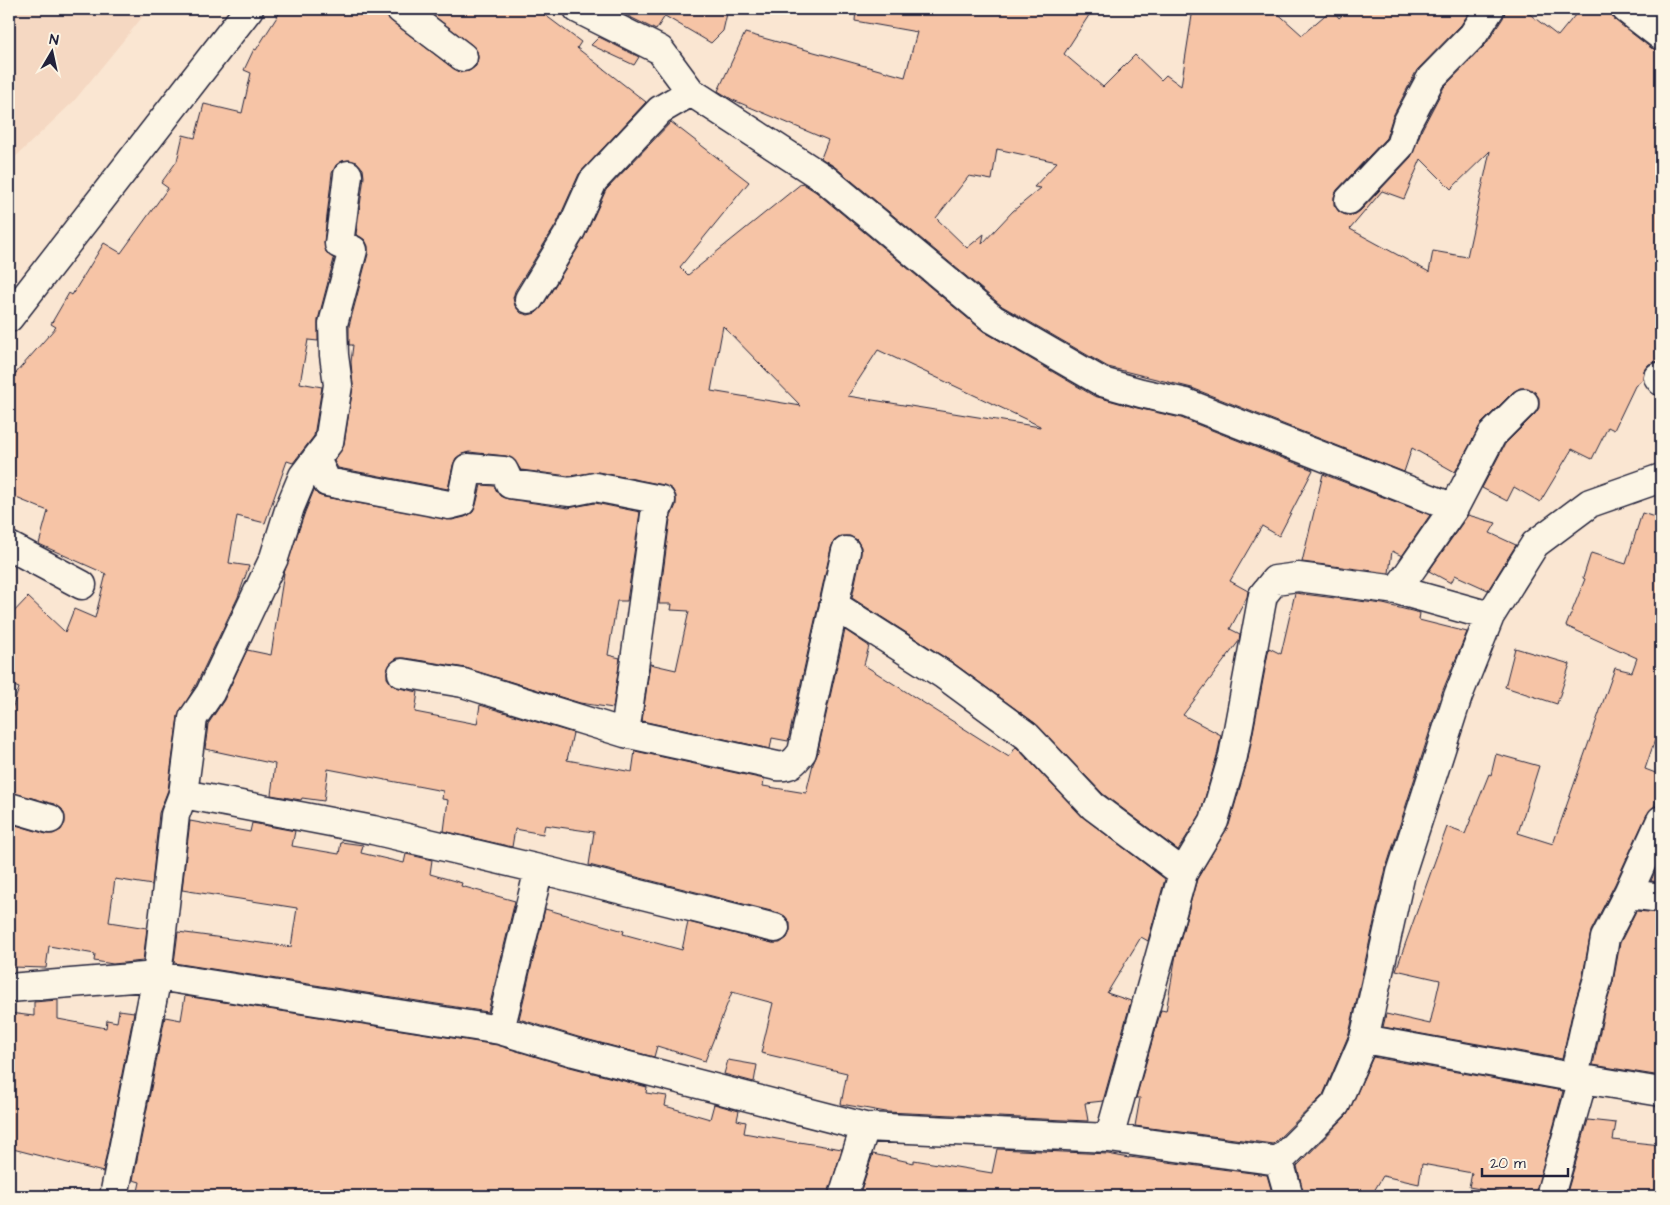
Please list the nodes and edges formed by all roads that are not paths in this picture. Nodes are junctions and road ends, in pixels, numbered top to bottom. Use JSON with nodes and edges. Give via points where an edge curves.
{"nodes":[{"id":1,"x":249,"y":9,"type":"edge"},
{"id":2,"x":400,"y":9,"type":"edge"},
{"id":3,"x":578,"y":9,"type":"edge"},
{"id":4,"x":1490,"y":9,"type":"edge"},
{"id":5,"x":1626,"y":9,"type":"edge"},
{"id":6,"x":1661,"y":36,"type":"edge"},
{"id":7,"x":464,"y":57,"type":"dead end"},
{"id":8,"x":691,"y":92,"type":"junction"},
{"id":9,"x":348,"y":175,"type":"dead end"},
{"id":10,"x":1349,"y":200,"type":"dead end"},
{"id":11,"x":529,"y":299,"type":"dead end"},
{"id":12,"x":9,"y":318,"type":"edge"},
{"id":13,"x":1524,"y":403,"type":"dead end"},
{"id":14,"x":316,"y":459,"type":"junction"},
{"id":15,"x":1661,"y":478,"type":"edge"},
{"id":16,"x":1454,"y":508,"type":"junction"},
{"id":17,"x":9,"y":546,"type":"edge"},
{"id":18,"x":846,"y":551,"type":"dead end"},
{"id":19,"x":82,"y":585,"type":"dead end"},
{"id":20,"x":1397,"y":590,"type":"junction"},
{"id":21,"x":834,"y":605,"type":"junction"},
{"id":22,"x":1490,"y":616,"type":"junction"},
{"id":23,"x":402,"y":673,"type":"dead end"},
{"id":24,"x":625,"y":733,"type":"junction"},
{"id":25,"x":182,"y":794,"type":"junction"},
{"id":26,"x":9,"y":807,"type":"edge"},
{"id":27,"x":50,"y":819,"type":"dead end"},
{"id":28,"x":1661,"y":820,"type":"edge"},
{"id":29,"x":539,"y":869,"type":"junction"},
{"id":30,"x":1183,"y":873,"type":"junction"},
{"id":31,"x":1629,"y":891,"type":"junction"},
{"id":32,"x":1661,"y":898,"type":"edge"},
{"id":33,"x":775,"y":928,"type":"dead end"},
{"id":34,"x":156,"y":976,"type":"junction"},
{"id":35,"x":9,"y":988,"type":"edge"},
{"id":36,"x":500,"y":1030,"type":"junction"},
{"id":37,"x":1364,"y":1039,"type":"junction"},
{"id":38,"x":1578,"y":1078,"type":"junction"},
{"id":39,"x":1661,"y":1092,"type":"edge"},
{"id":40,"x":865,"y":1127,"type":"junction"},
{"id":41,"x":1109,"y":1138,"type":"junction"},
{"id":42,"x":1279,"y":1161,"type":"junction"},
{"id":43,"x":114,"y":1196,"type":"edge"},
{"id":44,"x":844,"y":1196,"type":"edge"},
{"id":45,"x":1289,"y":1196,"type":"edge"},
{"id":46,"x":1550,"y":1196,"type":"edge"}],
"edges":[{"from":1,"to":12,"type":"main road"},
{"from":2,"to":7,"type":"main road"},
{"from":3,"to":8,"type":"main road","via":[[660,50]]},
{"from":4,"to":10,"type":"main road","via":[[1473,35],[1431,78],[1407,123],[1400,146]]},
{"from":5,"to":6,"type":"main road"},
{"from":8,"to":11,"type":"main road","via":[[660,110],[593,181],[571,230]]},
{"from":8,"to":16,"type":"main road","via":[[825,179],[993,319],[1102,382],[1186,403]]},
{"from":9,"to":14,"type":"main road","via":[[339,244],[353,250],[334,324],[338,385],[329,442]]},
{"from":13,"to":16,"type":"main road","via":[[1492,434]]},
{"from":14,"to":24,"type":"main road","via":[[327,482],[449,505],[461,502],[468,468],[504,471],[510,484],[570,492],[595,487],[661,500],[655,515]]},
{"from":14,"to":25,"type":"main road","via":[[303,476],[274,558],[228,657],[193,718]]},
{"from":15,"to":22,"type":"main road","via":[[1590,503],[1535,544]]},
{"from":16,"to":20,"type":"main road"},
{"from":17,"to":19,"type":"main road"},
{"from":18,"to":21,"type":"main road"},
{"from":20,"to":22,"type":"main road"},
{"from":20,"to":30,"type":"main road","via":[[1298,577],[1275,580],[1263,595],[1234,756],[1214,821]]},
{"from":21,"to":24,"type":"main road","via":[[802,752],[788,767]]},
{"from":21,"to":30,"type":"main road","via":[[944,675],[1027,736],[1093,806]]},
{"from":22,"to":37,"type":"main road","via":[[1458,696],[1401,873]]},
{"from":23,"to":24,"type":"main road","via":[[463,683]]},
{"from":25,"to":29,"type":"main road","via":[[373,830]]},
{"from":25,"to":34,"type":"main road","via":[[175,815]]},
{"from":26,"to":27,"type":"main road"},
{"from":28,"to":31,"type":"main road"},
{"from":29,"to":33,"type":"main road"},
{"from":29,"to":36,"type":"main road"},
{"from":30,"to":41,"type":"main road"},
{"from":31,"to":32,"type":"main road"},
{"from":31,"to":38,"type":"main road","via":[[1605,938]]},
{"from":34,"to":35,"type":"main road"},
{"from":34,"to":36,"type":"main road"},
{"from":34,"to":43,"type":"main road"},
{"from":36,"to":40,"type":"main road"},
{"from":37,"to":38,"type":"main road"},
{"from":37,"to":42,"type":"main road","via":[[1336,1104]]},
{"from":38,"to":39,"type":"main road"},
{"from":38,"to":46,"type":"main road"},
{"from":40,"to":41,"type":"main road"},
{"from":40,"to":44,"type":"main road"},
{"from":41,"to":42,"type":"main road"},
{"from":42,"to":45,"type":"main road"}]}
